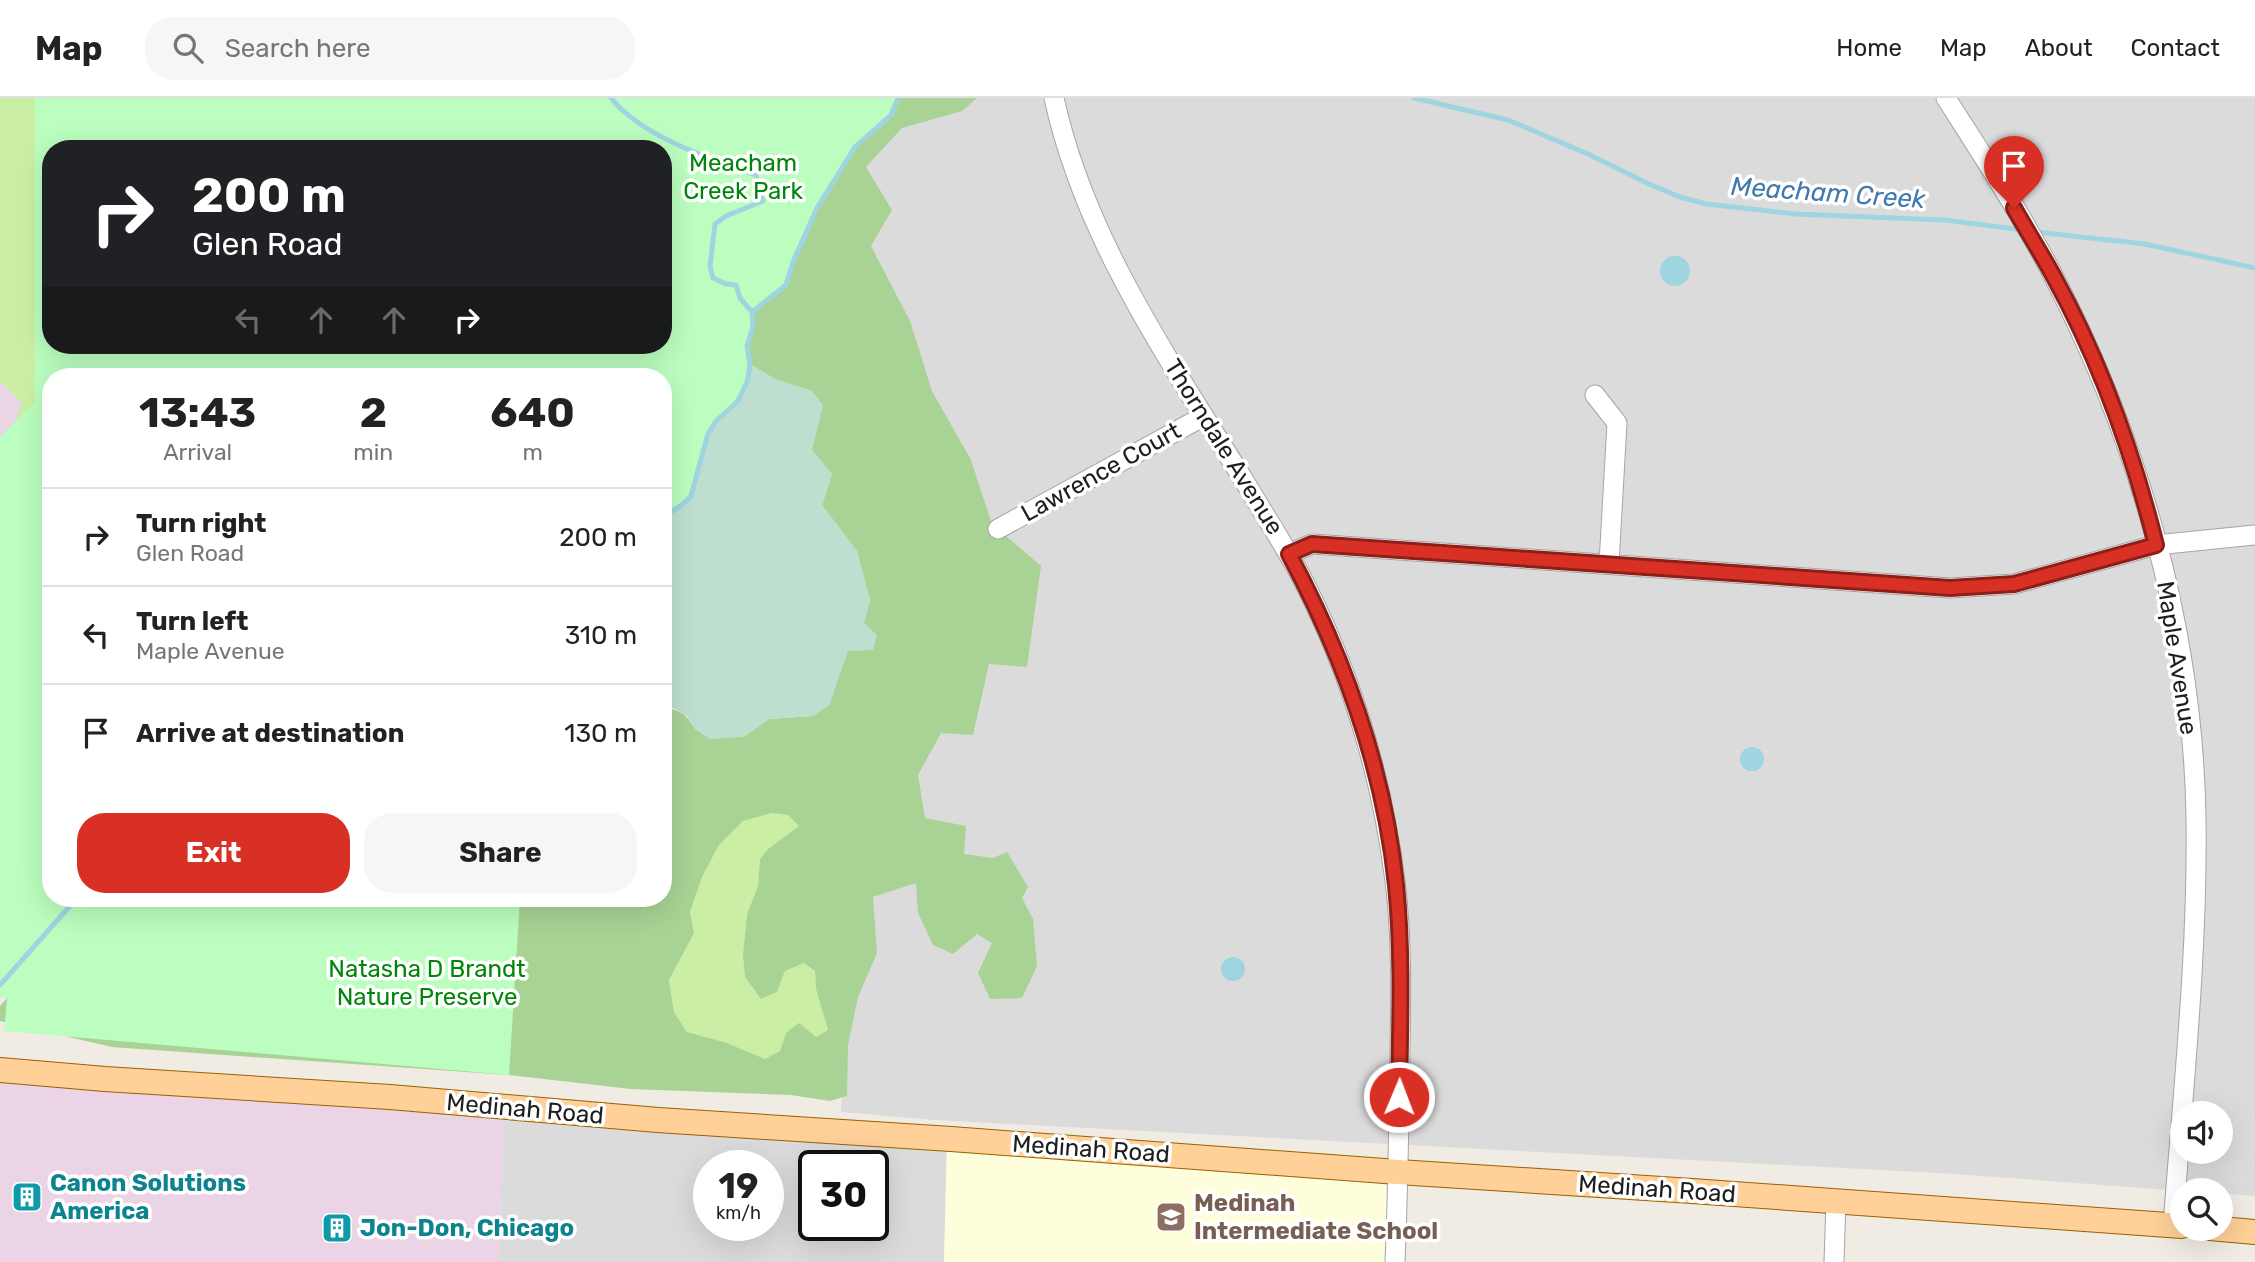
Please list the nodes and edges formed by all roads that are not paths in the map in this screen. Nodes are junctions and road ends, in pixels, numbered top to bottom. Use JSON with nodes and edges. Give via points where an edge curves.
{"nodes":[{"id":1,"x":1054,"y":98,"type":"edge"},
{"id":2,"x":1946,"y":98,"type":"edge"},
{"id":3,"x":1595,"y":395,"type":"dead end"},
{"id":4,"x":1204,"y":416,"type":"junction"},
{"id":5,"x":998,"y":529,"type":"dead end"},
{"id":6,"x":2255,"y":535,"type":"edge"},
{"id":7,"x":2156,"y":545,"type":"junction"},
{"id":8,"x":1289,"y":554,"type":"junction"},
{"id":9,"x":1609,"y":564,"type":"junction"},
{"id":10,"x":0,"y":1070,"type":"edge"},
{"id":11,"x":1398,"y":1172,"type":"junction"},
{"id":12,"x":2180,"y":1178,"type":"edge"},
{"id":13,"x":1836,"y":1201,"type":"junction"},
{"id":14,"x":2170,"y":1225,"type":"edge"},
{"id":15,"x":2233,"y":1230,"type":"edge"},
{"id":16,"x":2255,"y":1232,"type":"edge"},
{"id":17,"x":1395,"y":1262,"type":"edge"},
{"id":18,"x":1834,"y":1262,"type":"edge"}],
"edges":[{"from":1,"to":4,"type":"street","name":"Thorndale Avenue","via":[[1088,205],[1118,272]]},
{"from":2,"to":7,"type":"street","name":"Maple Avenue","via":[[2055,278],[2082,333],[2114,408]]},
{"from":3,"to":9,"type":"street","via":[[1617,423]]},
{"from":4,"to":5,"type":"street","name":"Lawrence Court"},
{"from":4,"to":8,"type":"street","name":"Thorndale Avenue"},
{"from":6,"to":7,"type":"street"},
{"from":7,"to":9,"type":"street","via":[[2014,584],[1950,588]]},
{"from":7,"to":12,"type":"street","name":"Maple Avenue","via":[[2186,688],[2196,815]]},
{"from":8,"to":9,"type":"street","via":[[1312,544]]},
{"from":8,"to":11,"type":"street","name":"Thorndale Avenue","via":[[1341,665],[1367,740],[1384,814],[1401,971]]},
{"from":10,"to":11,"type":"main road","name":"Medinah Road"},
{"from":11,"to":13,"type":"main road","name":"Medinah Road"},
{"from":11,"to":17,"type":"street","name":"Thorndale Avenue"},
{"from":13,"to":14,"type":"main road","name":"Medinah Road"},
{"from":13,"to":18,"type":"street"},
{"from":15,"to":16,"type":"main road"}]}
